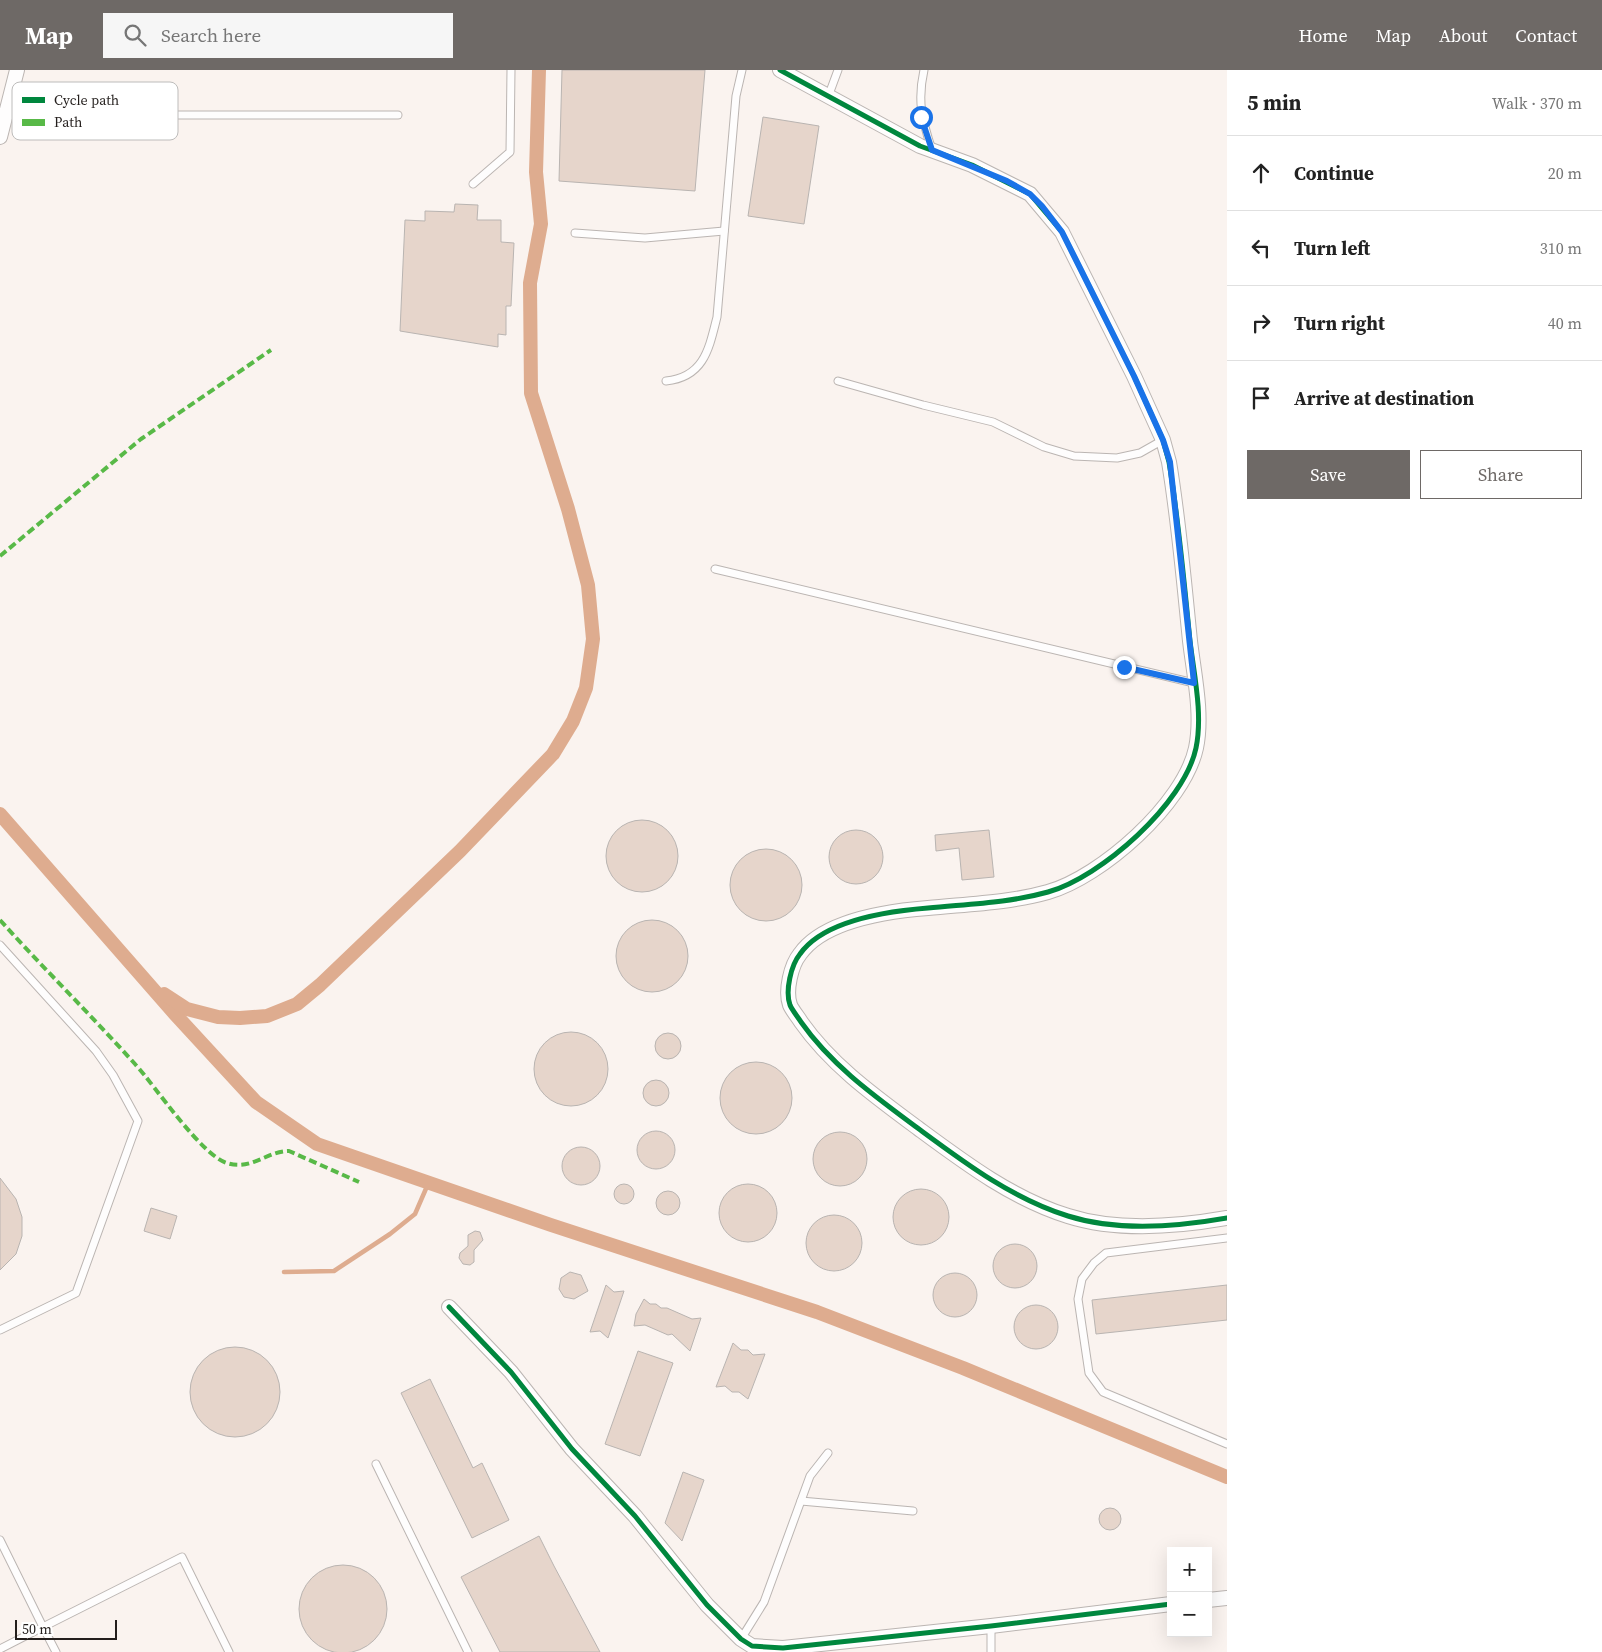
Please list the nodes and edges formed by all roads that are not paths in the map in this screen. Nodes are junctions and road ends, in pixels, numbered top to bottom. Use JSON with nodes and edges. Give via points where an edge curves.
{"nodes":[{"id":1,"x":511,"y":70,"type":"edge"},
{"id":2,"x":742,"y":70,"type":"edge"},
{"id":3,"x":780,"y":70,"type":"edge"},
{"id":4,"x":838,"y":70,"type":"edge"},
{"id":5,"x":924,"y":70,"type":"edge"},
{"id":6,"x":12,"y":89,"type":"edge"},
{"id":7,"x":828,"y":97,"type":"junction"},
{"id":8,"x":5,"y":115,"type":"junction"},
{"id":9,"x":12,"y":115,"type":"edge"},
{"id":10,"x":178,"y":115,"type":"edge"},
{"id":11,"x":398,"y":115,"type":"dead end"},
{"id":12,"x":0,"y":137,"type":"edge"},
{"id":13,"x":932,"y":150,"type":"junction"},
{"id":14,"x":473,"y":184,"type":"dead end"},
{"id":15,"x":724,"y":230,"type":"junction"},
{"id":16,"x":575,"y":233,"type":"dead end"},
{"id":17,"x":666,"y":381,"type":"dead end"},
{"id":18,"x":838,"y":381,"type":"dead end"},
{"id":19,"x":1163,"y":440,"type":"junction"},
{"id":20,"x":715,"y":569,"type":"dead end"},
{"id":21,"x":1194,"y":683,"type":"junction"},
{"id":22,"x":0,"y":945,"type":"edge"},
{"id":23,"x":1227,"y":1218,"type":"edge"},
{"id":24,"x":1227,"y":1238,"type":"edge"},
{"id":25,"x":449,"y":1306,"type":"dead end"},
{"id":26,"x":0,"y":1330,"type":"edge"},
{"id":27,"x":1227,"y":1444,"type":"edge"},
{"id":28,"x":828,"y":1452,"type":"dead end"},
{"id":29,"x":376,"y":1464,"type":"dead end"},
{"id":30,"x":801,"y":1501,"type":"junction"},
{"id":31,"x":913,"y":1511,"type":"dead end"},
{"id":32,"x":0,"y":1540,"type":"edge"},
{"id":33,"x":1227,"y":1598,"type":"edge"},
{"id":34,"x":1212,"y":1600,"type":"edge"},
{"id":35,"x":1167,"y":1604,"type":"edge"},
{"id":36,"x":991,"y":1626,"type":"junction"},
{"id":37,"x":43,"y":1627,"type":"junction"},
{"id":38,"x":741,"y":1639,"type":"junction"},
{"id":39,"x":837,"y":1647,"type":"edge"},
{"id":40,"x":0,"y":1649,"type":"edge"},
{"id":41,"x":56,"y":1652,"type":"edge"},
{"id":42,"x":229,"y":1652,"type":"edge"},
{"id":43,"x":468,"y":1652,"type":"edge"},
{"id":44,"x":991,"y":1652,"type":"edge"}],
"edges":[{"from":1,"to":14,"type":"lane","via":[[510,152]]},
{"from":2,"to":15,"type":"lane","via":[[736,96]]},
{"from":3,"to":7,"type":"street"},
{"from":4,"to":7,"type":"lane"},
{"from":5,"to":13,"type":"lane","via":[[920,88],[921,117]]},
{"from":6,"to":8,"type":"street"},
{"from":7,"to":13,"type":"street"},
{"from":8,"to":9,"type":"lane"},
{"from":8,"to":12,"type":"street"},
{"from":10,"to":11,"type":"lane"},
{"from":13,"to":19,"type":"street","via":[[1007,181],[1030,194],[1042,206],[1062,232]]},
{"from":15,"to":16,"type":"lane","via":[[645,238]]},
{"from":15,"to":17,"type":"lane","via":[[717,317],[706,356],[694,371],[682,379]]},
{"from":18,"to":19,"type":"lane","via":[[993,422],[1044,447],[1074,456],[1117,458],[1140,453]]},
{"from":19,"to":21,"type":"street","via":[[1174,488]]},
{"from":20,"to":21,"type":"lane"},
{"from":21,"to":23,"type":"street","via":[[1198,730],[1193,760],[1166,804],[1111,859],[1050,892],[1006,901],[880,912],[846,923],[813,940],[799,954],[790,978],[790,1004],[814,1040],[840,1068],[945,1148],[990,1179],[1037,1204],[1094,1223],[1168,1225]]},
{"from":22,"to":26,"type":"lane","via":[[96,1051],[138,1121],[76,1293]]},
{"from":24,"to":27,"type":"lane","via":[[1106,1253],[1082,1279],[1078,1299],[1089,1372],[1103,1392]]},
{"from":25,"to":38,"type":"street","via":[[511,1372],[572,1449],[635,1516],[707,1605]]},
{"from":28,"to":30,"type":"lane","via":[[810,1476]]},
{"from":29,"to":43,"type":"lane"},
{"from":30,"to":31,"type":"lane"},
{"from":30,"to":38,"type":"lane","via":[[764,1602]]},
{"from":32,"to":37,"type":"lane"},
{"from":33,"to":34,"type":"street"},
{"from":35,"to":36,"type":"street"},
{"from":36,"to":39,"type":"street"},
{"from":36,"to":44,"type":"lane"},
{"from":37,"to":40,"type":"lane"},
{"from":37,"to":41,"type":"lane"},
{"from":37,"to":42,"type":"lane","via":[[182,1557]]},
{"from":38,"to":39,"type":"street","via":[[752,1646],[766,1648]]}]}
